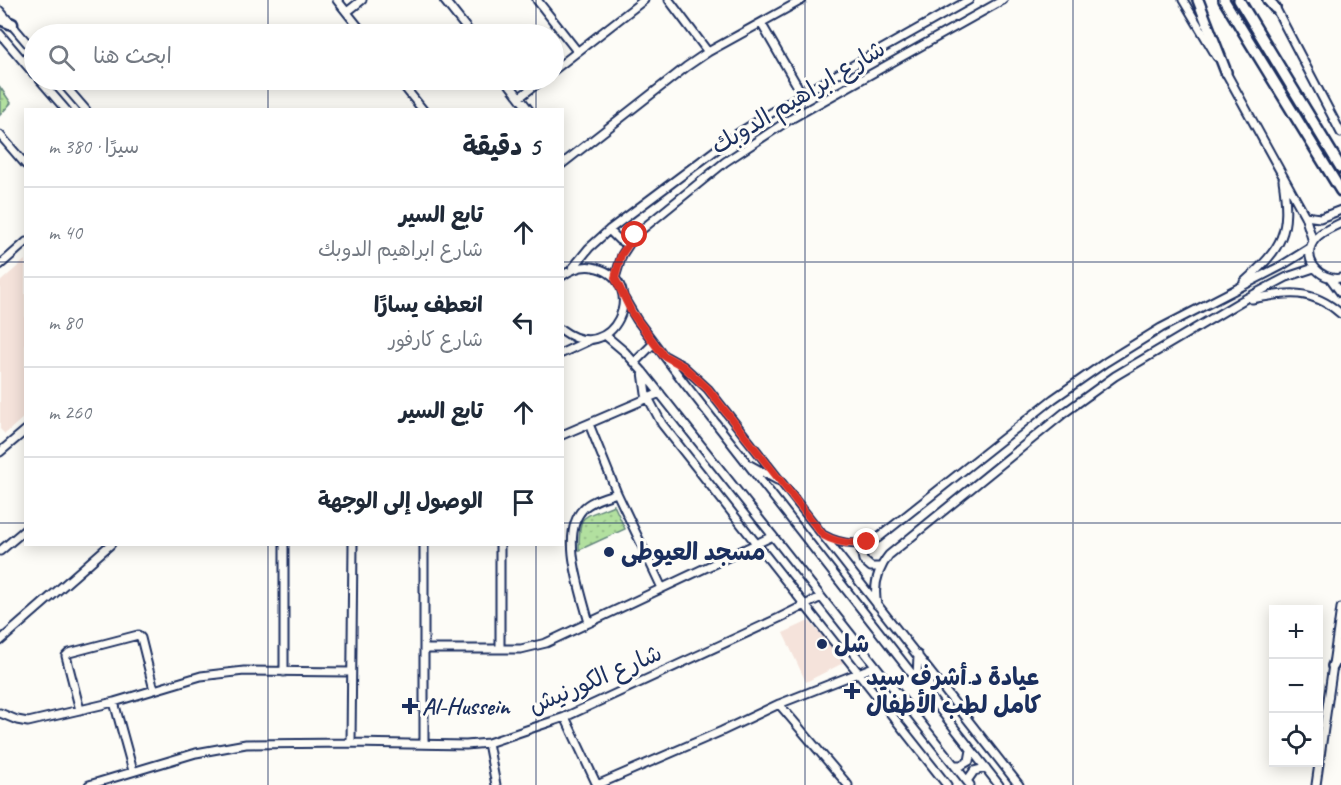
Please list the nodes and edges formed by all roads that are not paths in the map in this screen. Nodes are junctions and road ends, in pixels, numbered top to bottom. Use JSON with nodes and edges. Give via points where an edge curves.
{"nodes":[{"id":1,"x":337,"y":0,"type":"edge"},
{"id":2,"x":362,"y":0,"type":"edge"},
{"id":3,"x":444,"y":0,"type":"edge"},
{"id":4,"x":537,"y":0,"type":"edge"},
{"id":5,"x":669,"y":0,"type":"edge"},
{"id":6,"x":802,"y":0,"type":"edge"},
{"id":7,"x":969,"y":0,"type":"edge"},
{"id":8,"x":1002,"y":0,"type":"edge"},
{"id":9,"x":1183,"y":0,"type":"edge"},
{"id":10,"x":1198,"y":0,"type":"edge"},
{"id":11,"x":1224,"y":0,"type":"edge"},
{"id":12,"x":1239,"y":0,"type":"edge"},
{"id":13,"x":641,"y":1,"type":"edge"},
{"id":14,"x":1272,"y":3,"type":"edge"},
{"id":15,"x":0,"y":11,"type":"edge"},
{"id":16,"x":347,"y":12,"type":"junction"},
{"id":17,"x":0,"y":19,"type":"edge"},
{"id":18,"x":760,"y":23,"type":"junction"},
{"id":19,"x":12,"y":24,"type":"junction"},
{"id":20,"x":356,"y":24,"type":"edge"},
{"id":21,"x":463,"y":24,"type":"edge"},
{"id":22,"x":556,"y":24,"type":"edge"},
{"id":23,"x":0,"y":34,"type":"edge"},
{"id":24,"x":564,"y":34,"type":"edge"},
{"id":25,"x":24,"y":39,"type":"edge"},
{"id":26,"x":577,"y":51,"type":"junction"},
{"id":27,"x":708,"y":52,"type":"junction"},
{"id":28,"x":24,"y":62,"type":"edge"},
{"id":29,"x":564,"y":62,"type":"edge"},
{"id":30,"x":1226,"y":72,"type":"junction"},
{"id":31,"x":49,"y":90,"type":"edge"},
{"id":32,"x":69,"y":90,"type":"edge"},
{"id":33,"x":407,"y":90,"type":"edge"},
{"id":34,"x":514,"y":90,"type":"edge"},
{"id":35,"x":529,"y":90,"type":"edge"},
{"id":36,"x":802,"y":94,"type":"junction"},
{"id":37,"x":520,"y":97,"type":"junction"},
{"id":38,"x":64,"y":108,"type":"edge"},
{"id":39,"x":84,"y":108,"type":"edge"},
{"id":40,"x":421,"y":108,"type":"edge"},
{"id":41,"x":528,"y":108,"type":"edge"},
{"id":42,"x":1341,"y":133,"type":"edge"},
{"id":43,"x":0,"y":135,"type":"edge"},
{"id":44,"x":565,"y":161,"type":"edge"},
{"id":45,"x":24,"y":163,"type":"edge"},
{"id":46,"x":1341,"y":168,"type":"edge"},
{"id":47,"x":1282,"y":174,"type":"junction"},
{"id":48,"x":1339,"y":187,"type":"edge"},
{"id":49,"x":1341,"y":210,"type":"edge"},
{"id":50,"x":1305,"y":216,"type":"junction"},
{"id":51,"x":1341,"y":223,"type":"edge"},
{"id":52,"x":609,"y":230,"type":"junction"},
{"id":53,"x":628,"y":244,"type":"junction"},
{"id":54,"x":24,"y":245,"type":"edge"},
{"id":55,"x":1312,"y":245,"type":"junction"},
{"id":56,"x":0,"y":265,"type":"edge"},
{"id":57,"x":1314,"y":268,"type":"junction"},
{"id":58,"x":572,"y":269,"type":"junction"},
{"id":59,"x":564,"y":274,"type":"edge"},
{"id":60,"x":615,"y":278,"type":"junction"},
{"id":61,"x":1330,"y":278,"type":"junction"},
{"id":62,"x":1341,"y":278,"type":"edge"},
{"id":63,"x":1237,"y":289,"type":"junction"},
{"id":64,"x":1341,"y":293,"type":"edge"},
{"id":65,"x":624,"y":298,"type":"junction"},
{"id":66,"x":1243,"y":300,"type":"junction"},
{"id":67,"x":1341,"y":314,"type":"edge"},
{"id":68,"x":564,"y":331,"type":"edge"},
{"id":69,"x":605,"y":335,"type":"junction"},
{"id":70,"x":591,"y":339,"type":"junction"},
{"id":71,"x":654,"y":343,"type":"junction"},
{"id":72,"x":564,"y":352,"type":"edge"},
{"id":73,"x":663,"y":355,"type":"junction"},
{"id":74,"x":635,"y":362,"type":"junction"},
{"id":75,"x":643,"y":372,"type":"junction"},
{"id":76,"x":660,"y":393,"type":"junction"},
{"id":77,"x":648,"y":398,"type":"junction"},
{"id":78,"x":589,"y":424,"type":"junction"},
{"id":79,"x":24,"y":432,"type":"edge"},
{"id":80,"x":564,"y":434,"type":"edge"},
{"id":81,"x":0,"y":452,"type":"edge"},
{"id":82,"x":747,"y":463,"type":"junction"},
{"id":83,"x":782,"y":482,"type":"junction"},
{"id":84,"x":617,"y":493,"type":"junction"},
{"id":85,"x":24,"y":531,"type":"edge"},
{"id":86,"x":823,"y":535,"type":"junction"},
{"id":87,"x":773,"y":536,"type":"junction"},
{"id":88,"x":867,"y":542,"type":"junction"},
{"id":89,"x":757,"y":544,"type":"junction"},
{"id":90,"x":109,"y":546,"type":"edge"},
{"id":91,"x":284,"y":546,"type":"edge"},
{"id":92,"x":353,"y":546,"type":"edge"},
{"id":93,"x":424,"y":546,"type":"edge"},
{"id":94,"x":500,"y":546,"type":"edge"},
{"id":95,"x":0,"y":551,"type":"edge"},
{"id":96,"x":881,"y":567,"type":"junction"},
{"id":97,"x":662,"y":588,"type":"junction"},
{"id":98,"x":821,"y":597,"type":"junction"},
{"id":99,"x":805,"y":605,"type":"junction"},
{"id":100,"x":877,"y":605,"type":"junction"},
{"id":101,"x":1341,"y":608,"type":"edge"},
{"id":102,"x":589,"y":623,"type":"junction"},
{"id":103,"x":0,"y":641,"type":"edge"},
{"id":104,"x":500,"y":648,"type":"junction"},
{"id":105,"x":1341,"y":648,"type":"edge"},
{"id":106,"x":424,"y":649,"type":"junction"},
{"id":107,"x":918,"y":655,"type":"junction"},
{"id":108,"x":876,"y":666,"type":"junction"},
{"id":109,"x":1333,"y":666,"type":"junction"},
{"id":110,"x":284,"y":672,"type":"junction"},
{"id":111,"x":351,"y":672,"type":"junction"},
{"id":112,"x":858,"y":672,"type":"junction"},
{"id":113,"x":917,"y":678,"type":"junction"},
{"id":114,"x":154,"y":690,"type":"junction"},
{"id":115,"x":114,"y":702,"type":"junction"},
{"id":116,"x":779,"y":704,"type":"junction"},
{"id":117,"x":80,"y":710,"type":"junction"},
{"id":118,"x":0,"y":713,"type":"edge"},
{"id":119,"x":565,"y":717,"type":"junction"},
{"id":120,"x":351,"y":743,"type":"junction"},
{"id":121,"x":488,"y":743,"type":"junction"},
{"id":122,"x":424,"y":744,"type":"junction"},
{"id":123,"x":971,"y":750,"type":"junction"},
{"id":124,"x":954,"y":765,"type":"junction"},
{"id":125,"x":986,"y":768,"type":"junction"},
{"id":126,"x":133,"y":771,"type":"junction"},
{"id":127,"x":968,"y":783,"type":"edge"},
{"id":128,"x":89,"y":785,"type":"edge"},
{"id":129,"x":496,"y":785,"type":"edge"},
{"id":130,"x":597,"y":785,"type":"edge"},
{"id":131,"x":848,"y":785,"type":"edge"},
{"id":132,"x":948,"y":785,"type":"edge"},
{"id":133,"x":999,"y":785,"type":"edge"},
{"id":134,"x":1019,"y":785,"type":"edge"},
{"id":135,"x":1316,"y":785,"type":"edge"}],
"edges":[{"from":1,"to":16,"type":"street"},
{"from":2,"to":16,"type":"street"},
{"from":3,"to":21,"type":"street"},
{"from":4,"to":22,"type":"street"},
{"from":5,"to":27,"type":"street"},
{"from":6,"to":18,"type":"street"},
{"from":7,"to":36,"type":"street","name":"شارع ابراهيم الدوبك"},
{"from":8,"to":53,"type":"street","name":"شارع ابراهيم الدوبك","via":[[767,133],[725,162]]},
{"from":9,"to":30,"type":"street"},
{"from":10,"to":30,"type":"main road"},
{"from":11,"to":48,"type":"main road"},
{"from":12,"to":46,"type":"main road"},
{"from":13,"to":26,"type":"street"},
{"from":14,"to":42,"type":"street"},
{"from":15,"to":19,"type":"street"},
{"from":16,"to":20,"type":"street"},
{"from":17,"to":19,"type":"highway"},
{"from":18,"to":27,"type":"street"},
{"from":18,"to":36,"type":"street"},
{"from":19,"to":25,"type":"street"},
{"from":23,"to":28,"type":"street"},
{"from":24,"to":26,"type":"street"},
{"from":26,"to":29,"type":"street"},
{"from":27,"to":44,"type":"street"},
{"from":30,"to":47,"type":"street"},
{"from":31,"to":38,"type":"street"},
{"from":32,"to":39,"type":"street"},
{"from":33,"to":40,"type":"street"},
{"from":34,"to":37,"type":"street"},
{"from":35,"to":37,"type":"street"},
{"from":36,"to":52,"type":"street","name":"شارع ابراهيم الدوبك","via":[[737,134]]},
{"from":37,"to":41,"type":"street"},
{"from":43,"to":45,"type":"street"},
{"from":47,"to":50,"type":"street"},
{"from":47,"to":63,"type":"street","via":[[1287,214],[1282,236],[1271,256]]},
{"from":49,"to":50,"type":"street","via":[[1320,218]]},
{"from":50,"to":55,"type":"street"},
{"from":51,"to":55,"type":"street","via":[[1322,233]]},
{"from":52,"to":53,"type":"street"},
{"from":52,"to":58,"type":"street","name":"شارع ابراهيم الدوبك"},
{"from":53,"to":60,"type":"street","name":"شارع ابراهيم الدوبك"},
{"from":54,"to":56,"type":"street"},
{"from":55,"to":57,"type":"street"},
{"from":55,"to":63,"type":"street","via":[[1291,261]]},
{"from":57,"to":61,"type":"street"},
{"from":57,"to":66,"type":"street"},
{"from":58,"to":59,"type":"street"},
{"from":58,"to":60,"type":"street","via":[[600,268]]},
{"from":60,"to":65,"type":"street"},
{"from":61,"to":62,"type":"street"},
{"from":61,"to":64,"type":"street"},
{"from":63,"to":88,"type":"street","via":[[1106,362],[1053,399],[883,535]]},
{"from":65,"to":69,"type":"street","via":[[620,319]]},
{"from":65,"to":71,"type":"street"},
{"from":66,"to":67,"type":"street","via":[[1301,294],[1324,301]]},
{"from":66,"to":96,"type":"street","via":[[1089,394],[894,549]]},
{"from":68,"to":70,"type":"street"},
{"from":69,"to":70,"type":"street"},
{"from":69,"to":74,"type":"street"},
{"from":70,"to":72,"type":"street"},
{"from":71,"to":73,"type":"street"},
{"from":71,"to":74,"type":"street"},
{"from":73,"to":82,"type":"street"},
{"from":73,"to":83,"type":"street","via":[[700,381]]},
{"from":74,"to":75,"type":"street"},
{"from":75,"to":76,"type":"street"},
{"from":75,"to":77,"type":"street"},
{"from":76,"to":77,"type":"street"},
{"from":76,"to":87,"type":"street"},
{"from":77,"to":78,"type":"street"},
{"from":77,"to":89,"type":"street","via":[[662,424]]},
{"from":78,"to":80,"type":"street"},
{"from":78,"to":84,"type":"street"},
{"from":79,"to":81,"type":"street"},
{"from":82,"to":83,"type":"street"},
{"from":82,"to":113,"type":"street"},
{"from":83,"to":86,"type":"street"},
{"from":84,"to":97,"type":"street"},
{"from":84,"to":102,"type":"street","via":[[590,503],[574,527],[574,563]]},
{"from":85,"to":95,"type":"street"},
{"from":86,"to":88,"type":"street","via":[[849,544]]},
{"from":86,"to":100,"type":"street"},
{"from":87,"to":89,"type":"street"},
{"from":87,"to":98,"type":"street"},
{"from":88,"to":96,"type":"street","via":[[861,550],[863,560],[871,567]]},
{"from":89,"to":97,"type":"street"},
{"from":89,"to":99,"type":"street"},
{"from":90,"to":103,"type":"street"},
{"from":91,"to":110,"type":"street"},
{"from":92,"to":111,"type":"street"},
{"from":93,"to":106,"type":"street"},
{"from":94,"to":104,"type":"street"},
{"from":96,"to":100,"type":"street","via":[[876,581]]},
{"from":97,"to":102,"type":"street"},
{"from":98,"to":99,"type":"street","name":"شارع الكورنيش"},
{"from":98,"to":108,"type":"street"},
{"from":99,"to":112,"type":"street"},
{"from":99,"to":119,"type":"street","name":"شارع الكورنيش"},
{"from":100,"to":107,"type":"street"},
{"from":101,"to":109,"type":"street"},
{"from":102,"to":104,"type":"street","via":[[546,643],[521,649]]},
{"from":104,"to":106,"type":"street"},
{"from":105,"to":109,"type":"main road"},
{"from":106,"to":122,"type":"street"},
{"from":107,"to":113,"type":"street"},
{"from":107,"to":134,"type":"street"},
{"from":108,"to":112,"type":"street"},
{"from":108,"to":124,"type":"street"},
{"from":109,"to":135,"type":"street"},
{"from":110,"to":111,"type":"street"},
{"from":110,"to":114,"type":"street","via":[[222,673]]},
{"from":111,"to":120,"type":"street"},
{"from":112,"to":116,"type":"street"},
{"from":112,"to":132,"type":"street"},
{"from":113,"to":123,"type":"street"},
{"from":114,"to":115,"type":"street"},
{"from":114,"to":117,"type":"street","via":[[138,635],[69,653],[66,656]]},
{"from":115,"to":117,"type":"street"},
{"from":115,"to":126,"type":"street"},
{"from":116,"to":130,"type":"street"},
{"from":116,"to":131,"type":"street"},
{"from":117,"to":118,"type":"street","via":[[28,722]]},
{"from":119,"to":121,"type":"street","name":"شارع الكورنيش"},
{"from":119,"to":130,"type":"street"},
{"from":120,"to":122,"type":"street","name":"شارع الكورنيش"},
{"from":120,"to":126,"type":"street","name":"شارع الكورنيش","via":[[246,744]]},
{"from":121,"to":122,"type":"street","name":"شارع الكورنيش"},
{"from":121,"to":129,"type":"street"},
{"from":123,"to":124,"type":"street","via":[[969,761]]},
{"from":123,"to":125,"type":"street"},
{"from":124,"to":127,"type":"street"},
{"from":125,"to":127,"type":"street","via":[[974,771]]},
{"from":125,"to":133,"type":"street"},
{"from":126,"to":128,"type":"street","name":"شارع الكورنيش"}]}
